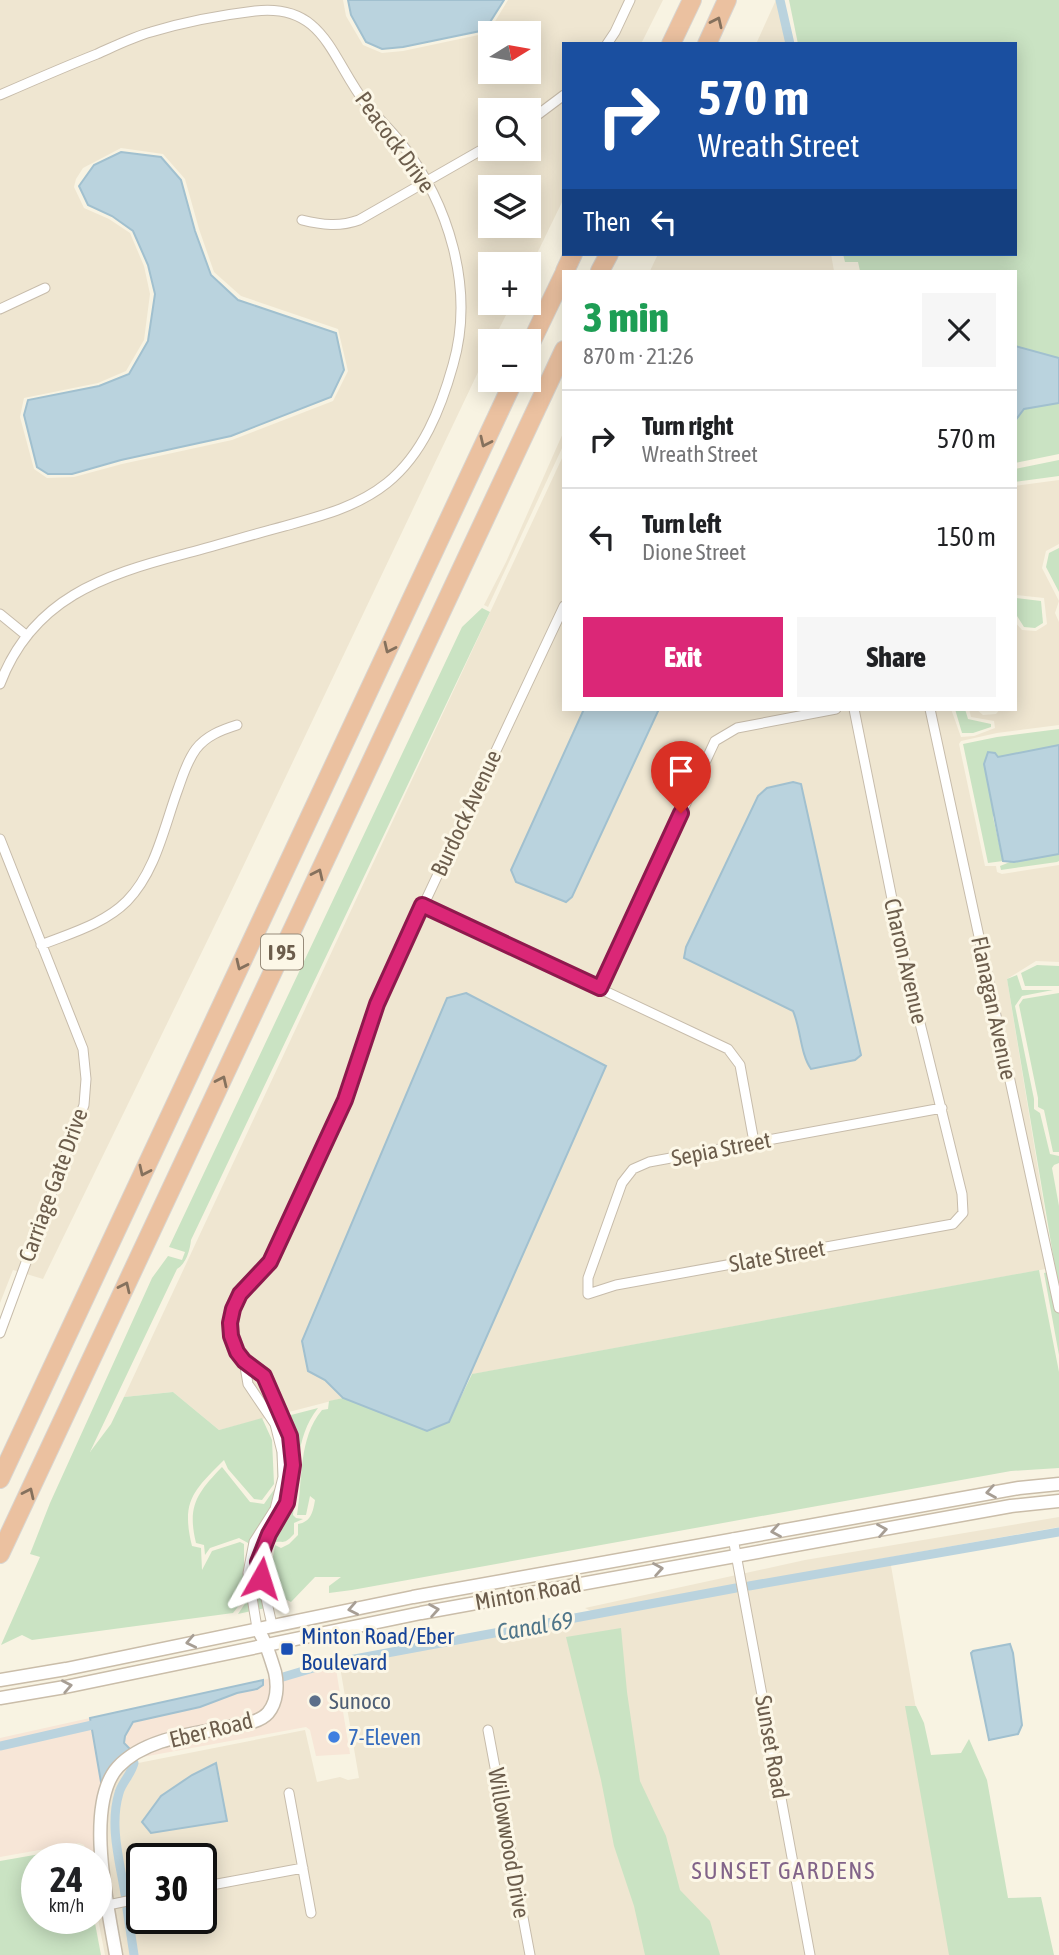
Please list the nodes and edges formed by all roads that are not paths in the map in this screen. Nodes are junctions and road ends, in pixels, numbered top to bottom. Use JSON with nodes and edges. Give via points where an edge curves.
{"nodes":[{"id":1,"x":630,"y":0,"type":"edge"},
{"id":2,"x":692,"y":0,"type":"edge"},
{"id":3,"x":727,"y":0,"type":"edge"},
{"id":4,"x":608,"y":42,"type":"edge"},
{"id":5,"x":672,"y":42,"type":"edge"},
{"id":6,"x":708,"y":42,"type":"edge"},
{"id":7,"x":0,"y":95,"type":"edge"},
{"id":8,"x":562,"y":96,"type":"edge"},
{"id":9,"x":541,"y":112,"type":"edge"},
{"id":10,"x":478,"y":152,"type":"edge"},
{"id":11,"x":428,"y":182,"type":"junction"},
{"id":12,"x":302,"y":220,"type":"dead end"},
{"id":13,"x":562,"y":277,"type":"edge"},
{"id":14,"x":45,"y":288,"type":"dead end"},
{"id":15,"x":0,"y":309,"type":"edge"},
{"id":16,"x":537,"y":329,"type":"edge"},
{"id":17,"x":562,"y":354,"type":"edge"},
{"id":18,"x":508,"y":392,"type":"edge"},
{"id":19,"x":562,"y":610,"type":"edge"},
{"id":20,"x":0,"y":614,"type":"edge"},
{"id":21,"x":27,"y":636,"type":"junction"},
{"id":22,"x":0,"y":684,"type":"edge"},
{"id":23,"x":826,"y":711,"type":"edge"},
{"id":24,"x":854,"y":711,"type":"edge"},
{"id":25,"x":930,"y":711,"type":"edge"},
{"id":26,"x":237,"y":725,"type":"dead end"},
{"id":27,"x":0,"y":839,"type":"edge"},
{"id":28,"x":422,"y":905,"type":"junction"},
{"id":29,"x":41,"y":945,"type":"junction"},
{"id":30,"x":600,"y":988,"type":"junction"},
{"id":31,"x":942,"y":1108,"type":"junction"},
{"id":32,"x":754,"y":1142,"type":"junction"},
{"id":33,"x":963,"y":1213,"type":"joint"},
{"id":34,"x":588,"y":1294,"type":"joint"},
{"id":35,"x":1059,"y":1308,"type":"edge"},
{"id":36,"x":0,"y":1333,"type":"edge"},
{"id":37,"x":244,"y":1361,"type":"junction"},
{"id":38,"x":270,"y":1387,"type":"junction"},
{"id":39,"x":253,"y":1394,"type":"junction"},
{"id":40,"x":282,"y":1414,"type":"junction"},
{"id":41,"x":273,"y":1421,"type":"junction"},
{"id":42,"x":288,"y":1465,"type":"junction"},
{"id":43,"x":0,"y":1479,"type":"edge"},
{"id":44,"x":1059,"y":1484,"type":"edge"},
{"id":45,"x":1059,"y":1502,"type":"edge"},
{"id":46,"x":265,"y":1532,"type":"junction"},
{"id":47,"x":733,"y":1538,"type":"junction"},
{"id":48,"x":0,"y":1555,"type":"edge"},
{"id":49,"x":737,"y":1555,"type":"junction"},
{"id":50,"x":272,"y":1625,"type":"junction"},
{"id":51,"x":257,"y":1628,"type":"junction"},
{"id":52,"x":267,"y":1643,"type":"junction"},
{"id":53,"x":0,"y":1681,"type":"edge"},
{"id":54,"x":0,"y":1699,"type":"edge"},
{"id":55,"x":488,"y":1730,"type":"dead end"},
{"id":56,"x":289,"y":1793,"type":"dead end"},
{"id":57,"x":100,"y":1843,"type":"edge"},
{"id":58,"x":303,"y":1868,"type":"junction"},
{"id":59,"x":217,"y":1884,"type":"edge"},
{"id":60,"x":311,"y":1913,"type":"dead end"},
{"id":61,"x":112,"y":1930,"type":"edge"},
{"id":62,"x":116,"y":1955,"type":"edge"},
{"id":63,"x":530,"y":1955,"type":"edge"},
{"id":64,"x":810,"y":1955,"type":"edge"}],
"edges":[{"from":1,"to":4,"type":"street"},
{"from":2,"to":5,"type":"highway"},
{"from":6,"to":3,"type":"highway","one_way":true},
{"from":7,"to":11,"type":"street","name":"Peacock Drive","via":[[155,31],[248,12],[290,12],[324,36],[365,103]]},
{"from":8,"to":9,"type":"street"},
{"from":10,"to":11,"type":"street"},
{"from":11,"to":12,"type":"street","via":[[346,225]]},
{"from":11,"to":21,"type":"street","name":"Peacock Drive","via":[[453,250],[460,323],[444,396],[426,436],[408,461],[390,481],[351,506],[108,576],[62,601]]},
{"from":13,"to":16,"type":"highway"},
{"from":14,"to":15,"type":"street"},
{"from":48,"to":17,"type":"highway","number":"I 95","one_way":true},
{"from":18,"to":43,"type":"highway","number":"I 95","one_way":true},
{"from":19,"to":28,"type":"street","name":"Burdock Avenue"},
{"from":20,"to":21,"type":"street"},
{"from":21,"to":22,"type":"street"},
{"from":23,"to":30,"type":"street","via":[[737,728],[715,741]]},
{"from":24,"to":31,"type":"street","name":"Charon Avenue","via":[[903,954]]},
{"from":25,"to":35,"type":"street","name":"Flanagan Avenue"},
{"from":26,"to":29,"type":"street","via":[[209,737],[197,748],[141,885],[96,923]]},
{"from":27,"to":29,"type":"street","name":"Carriage Gate Drive"},
{"from":28,"to":30,"type":"street"},
{"from":28,"to":37,"type":"street","name":"Burdock Avenue","via":[[377,1004],[345,1100],[270,1262],[240,1294],[233,1309],[231,1336]]},
{"from":29,"to":36,"type":"street","name":"Carriage Gate Drive","via":[[83,1049],[84,1105]]},
{"from":30,"to":32,"type":"street","via":[[728,1049],[740,1065]]},
{"from":31,"to":32,"type":"street","name":"Sepia Street"},
{"from":31,"to":33,"type":"street","name":"Charon Avenue"},
{"from":32,"to":34,"type":"street","name":"Sepia Street","via":[[633,1169],[622,1183],[592,1266]]},
{"from":33,"to":34,"type":"street","name":"Slate Street","via":[[953,1224],[616,1285]]},
{"from":37,"to":38,"type":"street","name":"Burdock Avenue","via":[[264,1376]]},
{"from":37,"to":39,"type":"street","name":"Burdock Avenue"},
{"from":38,"to":39,"type":"street"},
{"from":38,"to":40,"type":"street","name":"Burdock Avenue"},
{"from":39,"to":41,"type":"street","name":"Burdock Avenue"},
{"from":40,"to":41,"type":"street"},
{"from":40,"to":42,"type":"street","name":"Burdock Avenue","via":[[290,1436]]},
{"from":41,"to":42,"type":"street","name":"Burdock Avenue"},
{"from":42,"to":46,"type":"street","name":"Burdock Avenue","via":[[287,1503]]},
{"from":44,"to":47,"type":"main road","name":"Minton Road","one_way":true},
{"from":49,"to":45,"type":"main road","name":"Minton Road","one_way":true,"via":[[1011,1506]]},
{"from":46,"to":50,"type":"street","name":"Burdock Avenue","via":[[258,1562]]},
{"from":46,"to":51,"type":"street","name":"Burdock Avenue","via":[[254,1542],[248,1573]]},
{"from":47,"to":49,"type":"street","name":"Sunset Road"},
{"from":47,"to":50,"type":"main road","name":"Minton Road","one_way":true},
{"from":52,"to":49,"type":"main road","name":"Minton Road","one_way":true},
{"from":49,"to":64,"type":"street","name":"Sunset Road"},
{"from":50,"to":51,"type":"main road","name":"Minton Road"},
{"from":50,"to":52,"type":"main road","name":"Eber Road"},
{"from":51,"to":52,"type":"main road","name":"Eber Road"},
{"from":51,"to":53,"type":"main road","name":"Minton Road","one_way":true},
{"from":54,"to":52,"type":"main road","name":"Minton Road","one_way":true},
{"from":52,"to":57,"type":"main road","name":"Eber Road","via":[[277,1690],[268,1714],[250,1723],[180,1737],[140,1751],[118,1768],[104,1795]]},
{"from":55,"to":63,"type":"street","name":"Willowwood Drive"},
{"from":56,"to":58,"type":"street"},
{"from":58,"to":59,"type":"street"},
{"from":58,"to":60,"type":"street"},
{"from":61,"to":62,"type":"main road"}]}
